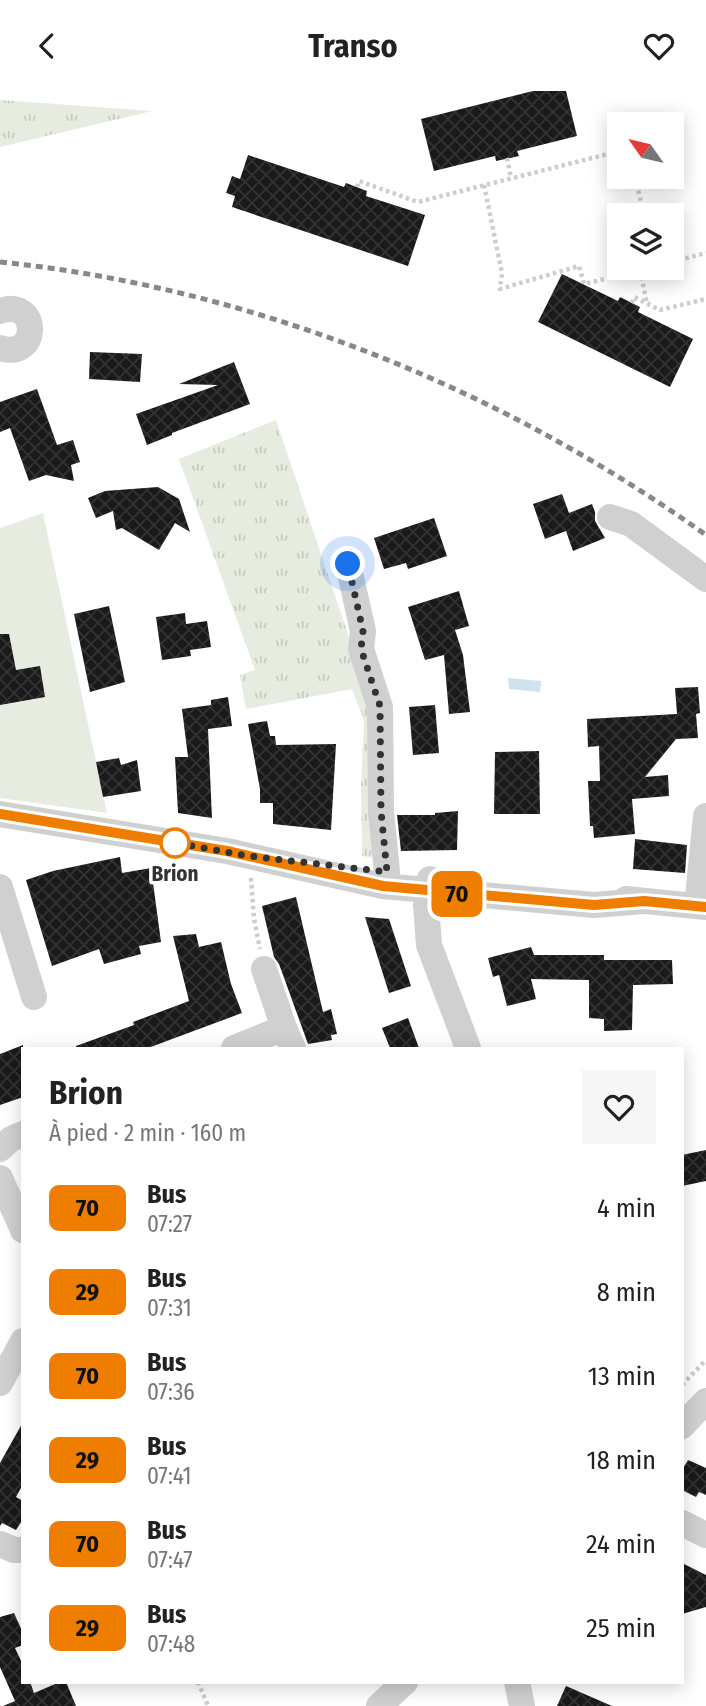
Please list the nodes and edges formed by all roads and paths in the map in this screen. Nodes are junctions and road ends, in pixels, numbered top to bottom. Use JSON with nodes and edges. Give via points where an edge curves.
{"nodes":[{"id":1,"x":607,"y":154,"type":"edge"},
{"id":2,"x":507,"y":158,"type":"dead end"},
{"id":3,"x":512,"y":178,"type":"junction"},
{"id":4,"x":484,"y":185,"type":"junction"},
{"id":5,"x":357,"y":187,"type":"dead end"},
{"id":6,"x":706,"y":253,"type":"edge"},
{"id":7,"x":684,"y":259,"type":"edge"},
{"id":8,"x":607,"y":278,"type":"edge"},
{"id":9,"x":642,"y":280,"type":"edge"},
{"id":10,"x":706,"y":299,"type":"edge"},
{"id":11,"x":632,"y":303,"type":"dead end"},
{"id":12,"x":647,"y":304,"type":"junction"},
{"id":13,"x":0,"y":311,"type":"edge"},
{"id":14,"x":0,"y":348,"type":"edge"},
{"id":15,"x":610,"y":517,"type":"dead end"},
{"id":16,"x":348,"y":564,"type":"dead end"},
{"id":17,"x":706,"y":579,"type":"edge"},
{"id":18,"x":0,"y":814,"type":"edge"},
{"id":19,"x":706,"y":816,"type":"edge"},
{"id":20,"x":249,"y":856,"type":"junction"},
{"id":21,"x":387,"y":872,"type":"junction"},
{"id":22,"x":429,"y":885,"type":"junction"},
{"id":23,"x":0,"y":887,"type":"edge"},
{"id":24,"x":702,"y":907,"type":"edge"},
{"id":25,"x":264,"y":969,"type":"joint"},
{"id":26,"x":34,"y":997,"type":"dead end"},
{"id":27,"x":288,"y":1038,"type":"edge"},
{"id":28,"x":239,"y":1047,"type":"edge"},
{"id":29,"x":468,"y":1047,"type":"edge"},
{"id":30,"x":21,"y":1135,"type":"edge"},
{"id":31,"x":0,"y":1149,"type":"edge"},
{"id":32,"x":0,"y":1178,"type":"edge"},
{"id":33,"x":21,"y":1225,"type":"edge"},
{"id":34,"x":21,"y":1345,"type":"edge"},
{"id":35,"x":706,"y":1360,"type":"edge"},
{"id":36,"x":0,"y":1383,"type":"edge"},
{"id":37,"x":684,"y":1383,"type":"edge"},
{"id":38,"x":706,"y":1401,"type":"edge"},
{"id":39,"x":684,"y":1424,"type":"edge"},
{"id":40,"x":684,"y":1524,"type":"edge"},
{"id":41,"x":706,"y":1535,"type":"edge"},
{"id":42,"x":0,"y":1544,"type":"edge"},
{"id":43,"x":21,"y":1550,"type":"edge"},
{"id":44,"x":199,"y":1684,"type":"edge"},
{"id":45,"x":403,"y":1684,"type":"edge"},
{"id":46,"x":517,"y":1684,"type":"edge"},
{"id":47,"x":208,"y":1706,"type":"edge"},
{"id":48,"x":379,"y":1706,"type":"edge"},
{"id":49,"x":522,"y":1706,"type":"edge"}],
"edges":[{"from":1,"to":3,"type":"path"},
{"from":2,"to":3,"type":"path"},
{"from":3,"to":4,"type":"path"},
{"from":4,"to":5,"type":"path","via":[[418,202],[359,181]]},
{"from":4,"to":8,"type":"path","via":[[502,273],[500,289],[579,266],[584,284]]},
{"from":6,"to":7,"type":"path"},
{"from":9,"to":12,"type":"path"},
{"from":10,"to":12,"type":"path","via":[[660,310]]},
{"from":11,"to":12,"type":"path","via":[[634,297]]},
{"from":13,"to":14,"type":"street","via":[[22,312],[31,329],[21,347]]},
{"from":15,"to":17,"type":"street","via":[[632,524]]},
{"from":16,"to":21,"type":"street","via":[[363,631],[361,649],[380,706]]},
{"from":18,"to":20,"type":"street"},
{"from":19,"to":24,"type":"street"},
{"from":20,"to":21,"type":"street"},
{"from":20,"to":22,"type":"street","via":[[367,883]]},
{"from":20,"to":25,"type":"path"},
{"from":21,"to":22,"type":"street"},
{"from":22,"to":24,"type":"street","via":[[594,905],[644,901]]},
{"from":22,"to":29,"type":"street","via":[[429,945]]},
{"from":23,"to":26,"type":"street"},
{"from":25,"to":27,"type":"street"},
{"from":27,"to":28,"type":"street"},
{"from":30,"to":31,"type":"street"},
{"from":32,"to":33,"type":"street"},
{"from":34,"to":36,"type":"street"},
{"from":35,"to":37,"type":"path"},
{"from":38,"to":39,"type":"street"},
{"from":40,"to":41,"type":"street"},
{"from":42,"to":43,"type":"street"},
{"from":44,"to":47,"type":"path"},
{"from":45,"to":48,"type":"street"},
{"from":46,"to":49,"type":"street"}]}
